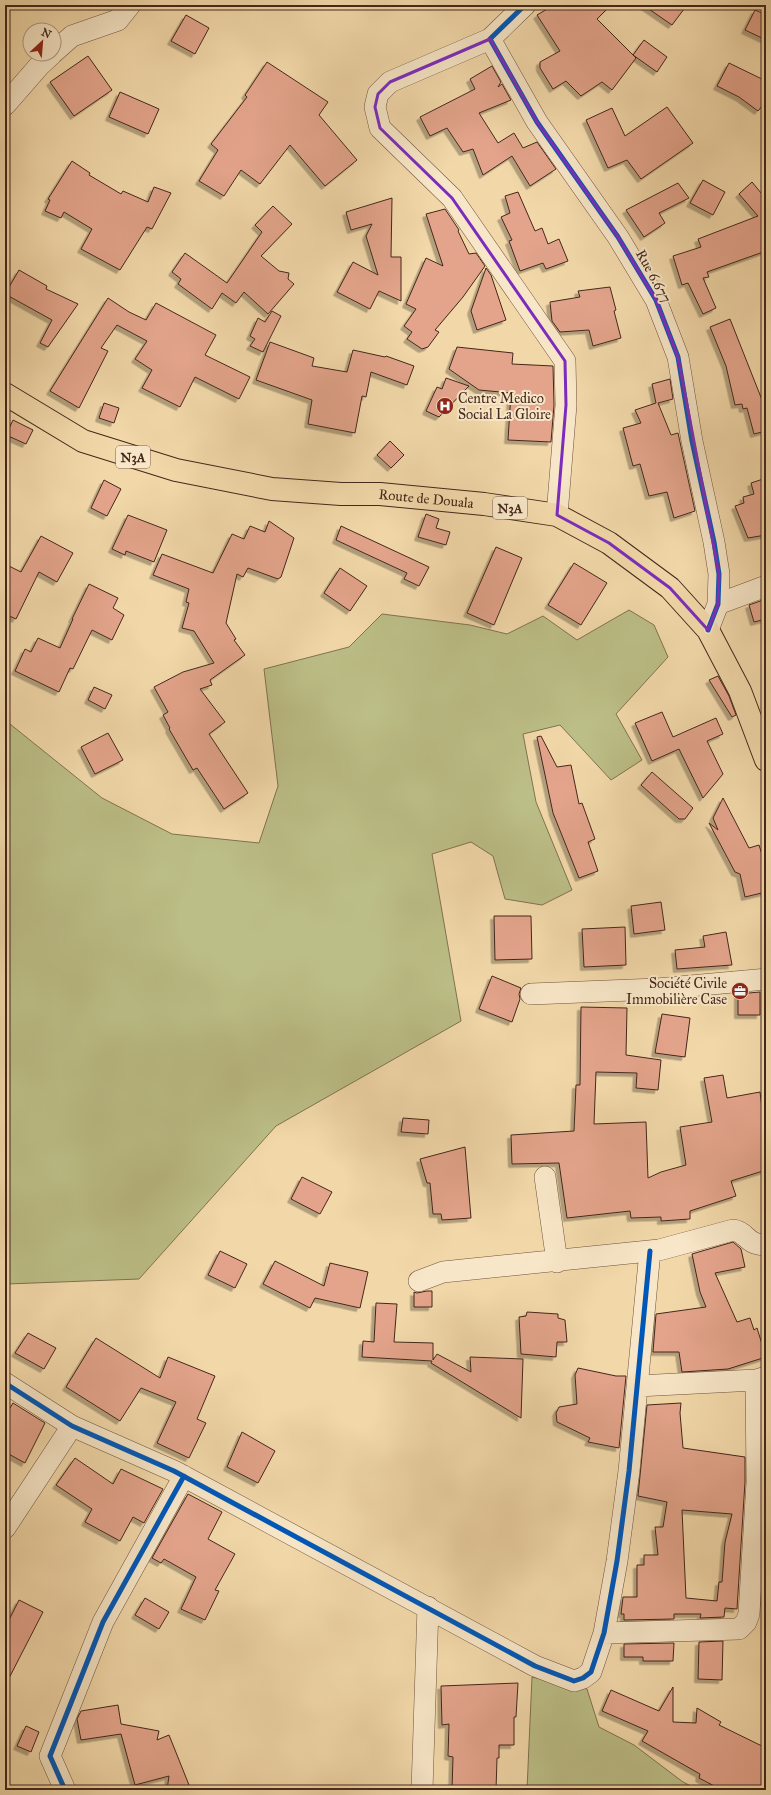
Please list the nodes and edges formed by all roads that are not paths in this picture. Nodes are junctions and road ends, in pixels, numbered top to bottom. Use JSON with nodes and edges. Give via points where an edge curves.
{"nodes":[{"id":1,"x":130,"y":5,"type":"edge"},
{"id":2,"x":525,"y":5,"type":"edge"},
{"id":3,"x":490,"y":39,"type":"junction"},
{"id":4,"x":62,"y":45,"type":"edge"},
{"id":5,"x":43,"y":62,"type":"edge"},
{"id":6,"x":5,"y":105,"type":"edge"},
{"id":7,"x":5,"y":394,"type":"edge"},
{"id":8,"x":557,"y":515,"type":"junction"},
{"id":9,"x":766,"y":586,"type":"edge"},
{"id":10,"x":718,"y":604,"type":"junction"},
{"id":11,"x":708,"y":630,"type":"junction"},
{"id":12,"x":766,"y":760,"type":"edge"},
{"id":13,"x":766,"y":979,"type":"edge"},
{"id":14,"x":531,"y":994,"type":"dead end"},
{"id":15,"x":545,"y":1177,"type":"dead end"},
{"id":16,"x":766,"y":1245,"type":"edge"},
{"id":17,"x":650,"y":1251,"type":"junction"},
{"id":18,"x":557,"y":1262,"type":"junction"},
{"id":19,"x":419,"y":1281,"type":"dead end"},
{"id":20,"x":761,"y":1378,"type":"edge"},
{"id":21,"x":5,"y":1383,"type":"edge"},
{"id":22,"x":637,"y":1386,"type":"junction"},
{"id":23,"x":72,"y":1426,"type":"junction"},
{"id":24,"x":184,"y":1476,"type":"junction"},
{"id":25,"x":5,"y":1528,"type":"edge"},
{"id":26,"x":428,"y":1607,"type":"junction"},
{"id":27,"x":604,"y":1633,"type":"junction"},
{"id":28,"x":65,"y":1790,"type":"edge"},
{"id":29,"x":422,"y":1790,"type":"edge"}],
"edges":[{"from":1,"to":4,"type":"street","via":[[118,20],[72,36]]},
{"from":2,"to":3,"type":"street"},
{"from":3,"to":8,"type":"street","via":[[390,82],[378,94],[375,107],[380,128],[452,198],[565,361],[566,405]]},
{"from":3,"to":10,"type":"street","name":"Rue 6.677","via":[[537,122],[618,237],[656,300],[678,357],[692,441],[714,542]]},
{"from":5,"to":6,"type":"street"},
{"from":7,"to":8,"type":"highway","name":"Route de Douala","number":"N3A","via":[[83,441],[176,470],[272,489],[380,494],[484,504]]},
{"from":8,"to":11,"type":"highway","name":"Route de Douala","number":"N3A","via":[[610,543],[670,588]]},
{"from":9,"to":10,"type":"street"},
{"from":10,"to":11,"type":"street","name":"Rue 6.677"},
{"from":11,"to":12,"type":"highway","name":"Route de Douala","number":"N3A","via":[[740,691]]},
{"from":13,"to":14,"type":"street","via":[[657,989]]},
{"from":15,"to":18,"type":"street"},
{"from":16,"to":17,"type":"street","via":[[752,1243],[740,1232],[733,1230]]},
{"from":17,"to":18,"type":"street"},
{"from":17,"to":22,"type":"street"},
{"from":18,"to":19,"type":"street","via":[[443,1272]]},
{"from":20,"to":22,"type":"street"},
{"from":20,"to":27,"type":"street","via":[[749,1614],[746,1622],[739,1629]]},
{"from":21,"to":23,"type":"street"},
{"from":22,"to":27,"type":"street","via":[[617,1561]]},
{"from":23,"to":24,"type":"street"},
{"from":23,"to":25,"type":"street"},
{"from":24,"to":26,"type":"street"},
{"from":24,"to":28,"type":"street","via":[[103,1622],[50,1756]]},
{"from":26,"to":27,"type":"street","via":[[535,1666],[574,1681],[591,1672]]},
{"from":26,"to":29,"type":"street"}]}
